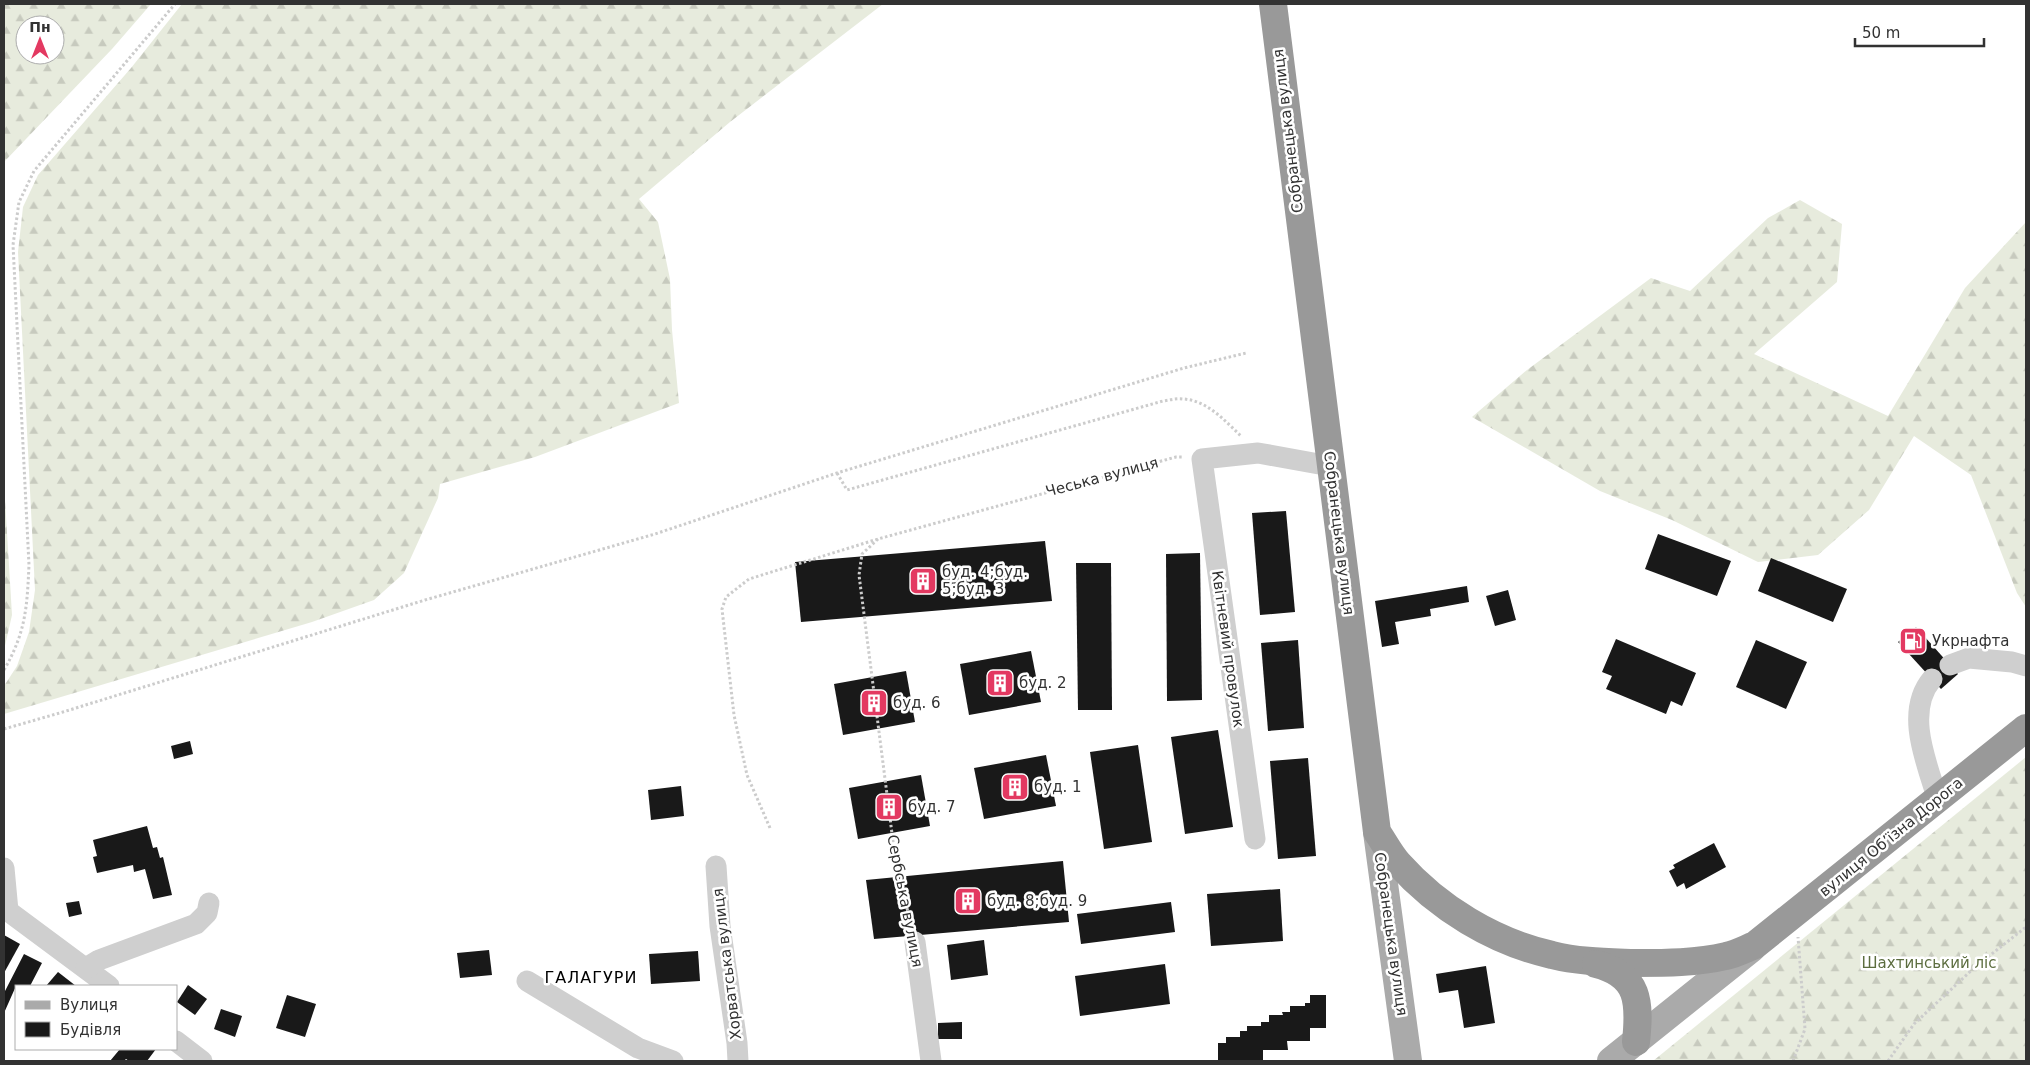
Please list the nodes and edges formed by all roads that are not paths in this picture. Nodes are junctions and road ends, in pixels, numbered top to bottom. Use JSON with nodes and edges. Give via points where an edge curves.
{"nodes":[{"id":1,"x":1273,"y":4,"type":"edge"},
{"id":2,"x":1330,"y":466,"type":"junction"},
{"id":3,"x":1950,"y":665,"type":"dead end"},
{"id":4,"x":2026,"y":666,"type":"edge"},
{"id":5,"x":1932,"y":679,"type":"dead end"},
{"id":6,"x":2026,"y":728,"type":"edge"},
{"id":7,"x":1938,"y":800,"type":"junction"},
{"id":8,"x":1377,"y":832,"type":"junction"},
{"id":9,"x":1255,"y":839,"type":"dead end"},
{"id":10,"x":716,"y":866,"type":"dead end"},
{"id":11,"x":4,"y":868,"type":"edge"},
{"id":12,"x":209,"y":903,"type":"dead end"},
{"id":13,"x":6,"y":910,"type":"edge"},
{"id":14,"x":915,"y":942,"type":"road end"},
{"id":15,"x":1755,"y":945,"type":"junction"},
{"id":16,"x":1580,"y":960,"type":"junction"},
{"id":17,"x":86,"y":968,"type":"junction"},
{"id":18,"x":527,"y":981,"type":"dead end"},
{"id":19,"x":107,"y":985,"type":"edge"},
{"id":20,"x":1636,"y":1042,"type":"junction"},
{"id":21,"x":178,"y":1043,"type":"edge"},
{"id":22,"x":202,"y":1061,"type":"edge"},
{"id":23,"x":673,"y":1061,"type":"edge"},
{"id":24,"x":738,"y":1061,"type":"edge"},
{"id":25,"x":931,"y":1061,"type":"edge"},
{"id":26,"x":1408,"y":1061,"type":"edge"},
{"id":27,"x":1611,"y":1061,"type":"edge"}],
"edges":[{"from":1,"to":2,"type":"highway","name":"Собранецька вулиця"},
{"from":2,"to":8,"type":"highway","name":"Собранецька вулиця"},
{"from":2,"to":9,"type":"street","name":"Квітневий провулок","via":[[1258,453],[1202,459]]},
{"from":3,"to":4,"type":"street","via":[[1969,658]]},
{"from":5,"to":7,"type":"street","via":[[1920,700],[1919,721],[1924,756]]},
{"from":6,"to":7,"type":"highway","name":"вулиця Обʼїзна Дорога"},
{"from":7,"to":15,"type":"highway","name":"вулиця Обʼїзна Дорога"},
{"from":8,"to":16,"type":"highway","name":"вулиця Обʼїзна Дорога","via":[[1397,862],[1455,913],[1508,942],[1552,956]]},
{"from":8,"to":26,"type":"main road","name":"Собранецька вулиця"},
{"from":10,"to":24,"type":"street","name":"Хорватська вулиця","via":[[720,926]]},
{"from":11,"to":13,"type":"street"},
{"from":12,"to":17,"type":"street","via":[[207,913],[196,924],[99,960]]},
{"from":13,"to":17,"type":"street"},
{"from":14,"to":25,"type":"street","name":"Сербська вулиця"},
{"from":15,"to":16,"type":"highway","name":"вулиця Обʼїзна Дорога","via":[[1728,956],[1700,960],[1660,963]]},
{"from":15,"to":20,"type":"main road","name":"вулиця Обʼїзна Дорога"},
{"from":16,"to":20,"type":"highway","via":[[1618,972],[1632,987],[1638,1005]]},
{"from":17,"to":19,"type":"street"},
{"from":18,"to":23,"type":"street","via":[[638,1048]]},
{"from":20,"to":27,"type":"main road","name":"вулиця Обʼїзна Дорога"},
{"from":21,"to":22,"type":"street"}]}
